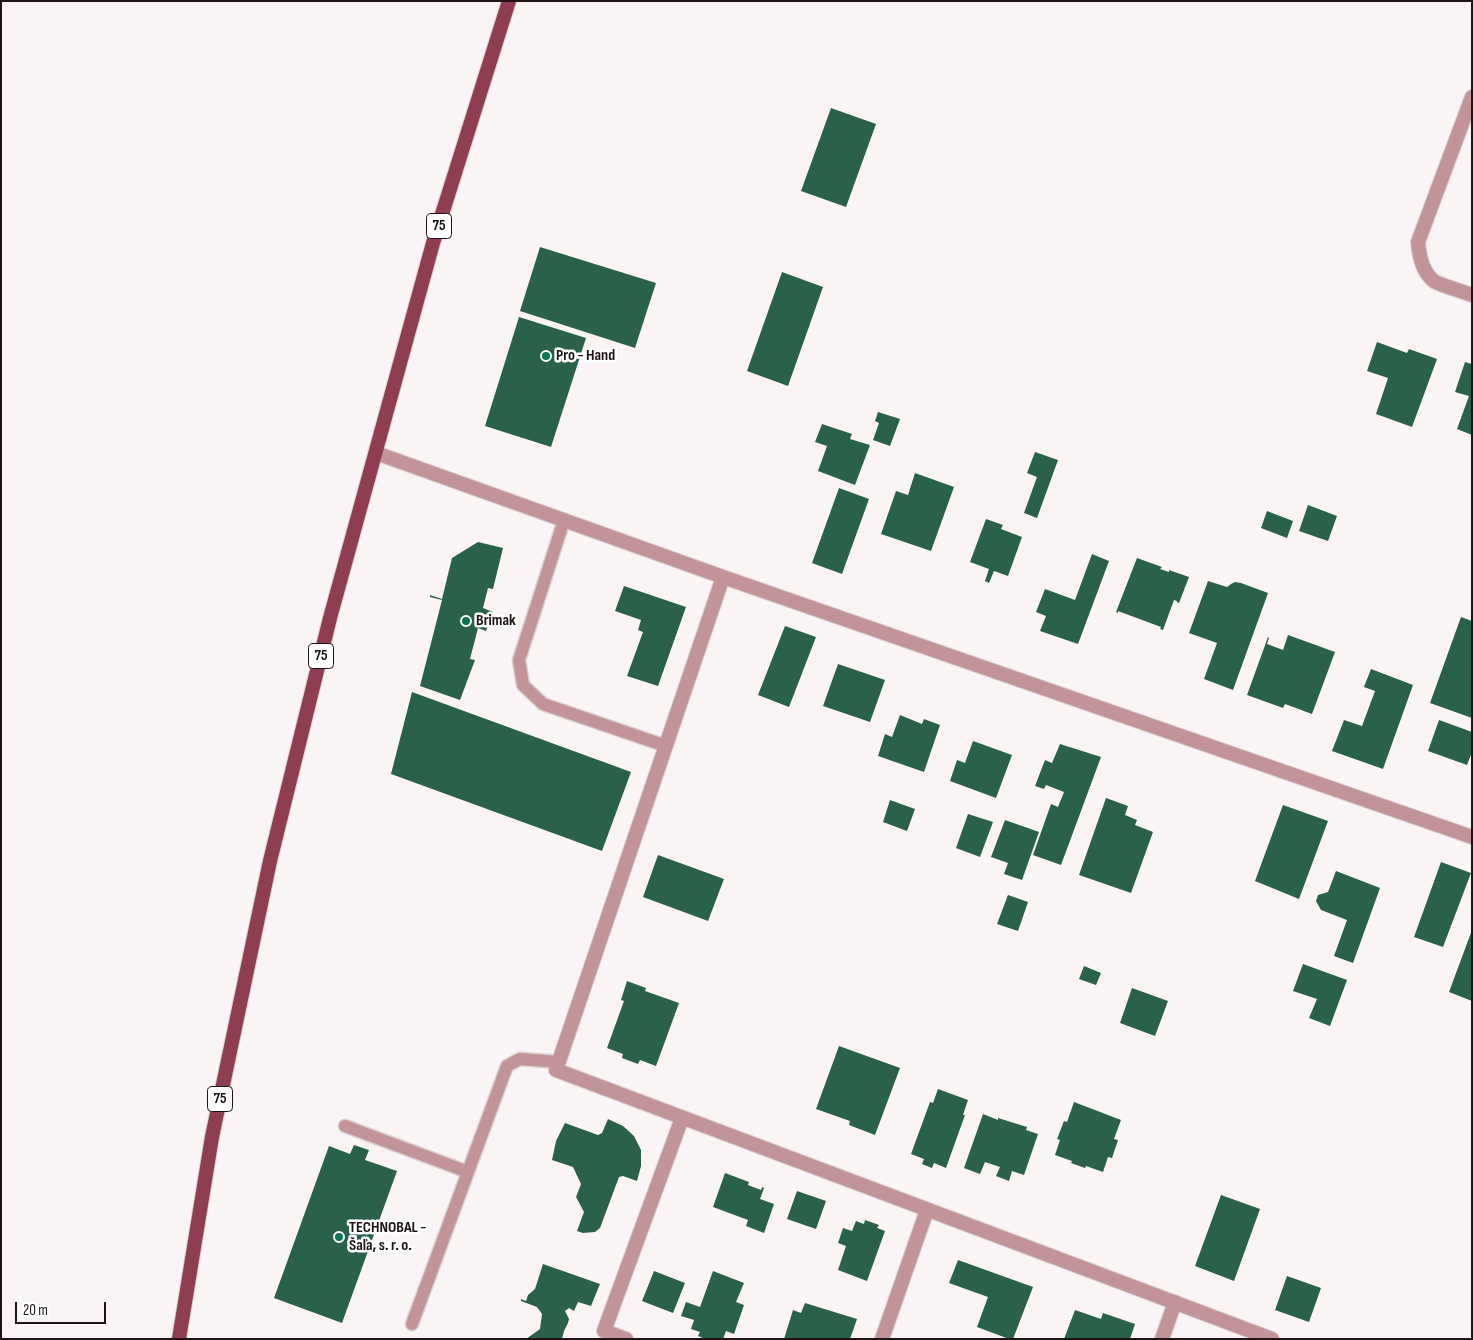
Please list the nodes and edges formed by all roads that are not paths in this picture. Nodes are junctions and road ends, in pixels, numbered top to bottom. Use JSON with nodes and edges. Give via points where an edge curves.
{"nodes":[{"id":1,"x":509,"y":1,"type":"edge"},
{"id":2,"x":1472,"y":97,"type":"edge"},
{"id":3,"x":1472,"y":295,"type":"edge"},
{"id":4,"x":376,"y":453,"type":"junction"},
{"id":5,"x":564,"y":520,"type":"junction"},
{"id":6,"x":723,"y":577,"type":"junction"},
{"id":7,"x":666,"y":746,"type":"junction"},
{"id":8,"x":1472,"y":837,"type":"edge"},
{"id":9,"x":559,"y":1062,"type":"junction"},
{"id":10,"x":682,"y":1118,"type":"junction"},
{"id":11,"x":345,"y":1126,"type":"dead end"},
{"id":12,"x":468,"y":1172,"type":"junction"},
{"id":13,"x":928,"y":1210,"type":"junction"},
{"id":14,"x":1175,"y":1302,"type":"junction"},
{"id":15,"x":412,"y":1324,"type":"dead end"},
{"id":16,"x":180,"y":1339,"type":"edge"},
{"id":17,"x":626,"y":1339,"type":"edge"},
{"id":18,"x":882,"y":1339,"type":"edge"},
{"id":19,"x":1162,"y":1339,"type":"edge"},
{"id":20,"x":1272,"y":1339,"type":"edge"}],
"edges":[{"from":1,"to":4,"type":"main road","number":"75","via":[[434,243]]},
{"from":2,"to":3,"type":"street","via":[[1418,242],[1423,267],[1434,281]]},
{"from":4,"to":5,"type":"street"},
{"from":4,"to":16,"type":"main road","number":"75","via":[[330,618],[270,861],[212,1137]]},
{"from":5,"to":6,"type":"street"},
{"from":5,"to":7,"type":"lane","via":[[519,660],[523,685],[543,704]]},
{"from":6,"to":7,"type":"street"},
{"from":6,"to":8,"type":"street"},
{"from":7,"to":9,"type":"street"},
{"from":9,"to":10,"type":"street","via":[[556,1070]]},
{"from":9,"to":12,"type":"lane","via":[[520,1059],[507,1066]]},
{"from":10,"to":13,"type":"street"},
{"from":10,"to":17,"type":"street","via":[[604,1331]]},
{"from":11,"to":12,"type":"lane"},
{"from":12,"to":15,"type":"lane"},
{"from":13,"to":14,"type":"street"},
{"from":13,"to":18,"type":"street"},
{"from":14,"to":19,"type":"street"},
{"from":14,"to":20,"type":"street"}]}
